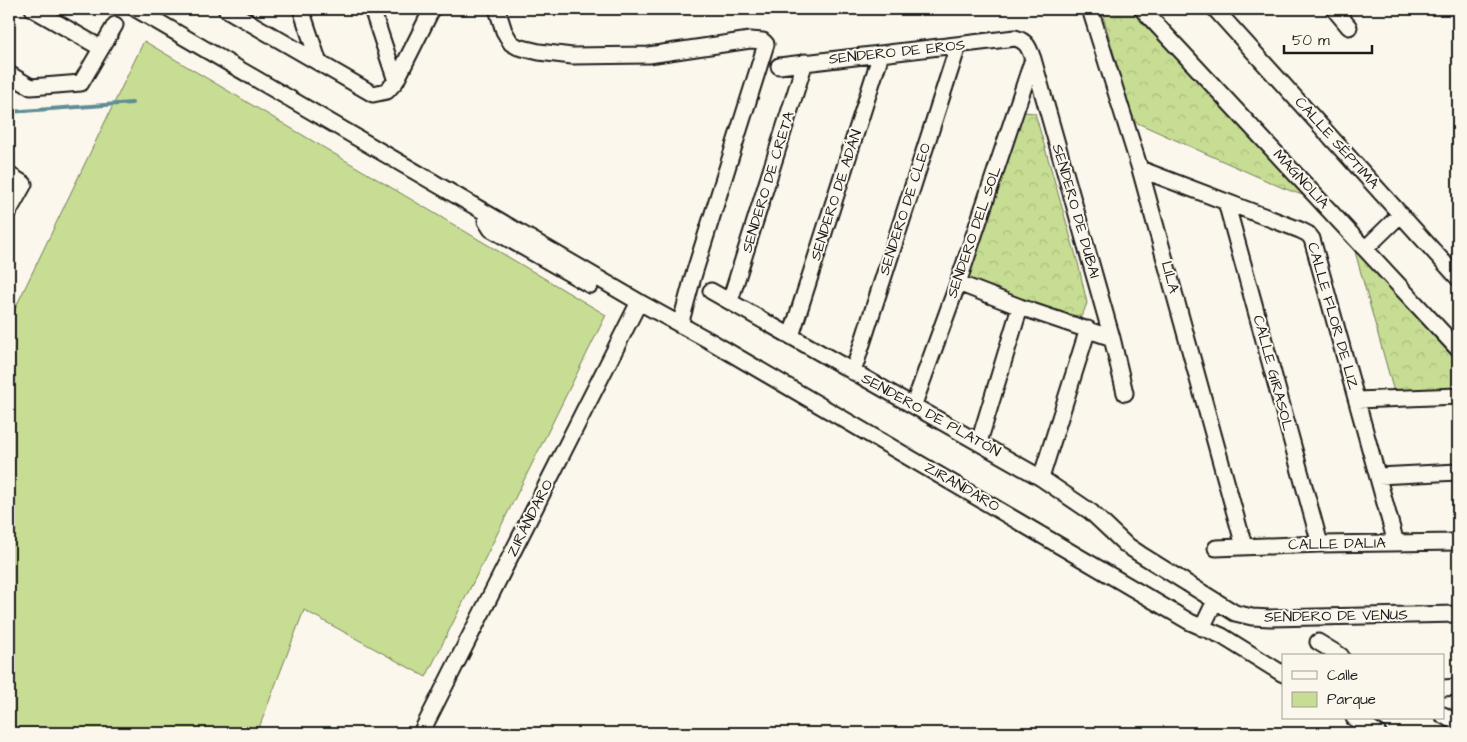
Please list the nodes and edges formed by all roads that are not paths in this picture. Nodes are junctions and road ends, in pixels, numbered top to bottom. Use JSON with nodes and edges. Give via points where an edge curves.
{"nodes":[{"id":1,"x":33,"y":9,"type":"edge"},
{"id":2,"x":136,"y":9,"type":"edge"},
{"id":3,"x":226,"y":9,"type":"edge"},
{"id":4,"x":301,"y":9,"type":"edge"},
{"id":5,"x":372,"y":9,"type":"edge"},
{"id":6,"x":432,"y":9,"type":"edge"},
{"id":7,"x":497,"y":9,"type":"edge"},
{"id":8,"x":1090,"y":9,"type":"edge"},
{"id":9,"x":1142,"y":9,"type":"edge"},
{"id":10,"x":1215,"y":9,"type":"edge"},
{"id":11,"x":1334,"y":9,"type":"edge"},
{"id":12,"x":115,"y":25,"type":"dead end"},
{"id":13,"x":1350,"y":27,"type":"dead end"},
{"id":14,"x":1015,"y":38,"type":"joint"},
{"id":15,"x":958,"y":46,"type":"junction"},
{"id":16,"x":101,"y":48,"type":"junction"},
{"id":17,"x":880,"y":54,"type":"junction"},
{"id":18,"x":1033,"y":59,"type":"junction"},
{"id":19,"x":805,"y":62,"type":"junction"},
{"id":20,"x":319,"y":63,"type":"junction"},
{"id":21,"x":779,"y":66,"type":"dead end"},
{"id":22,"x":9,"y":74,"type":"edge"},
{"id":23,"x":396,"y":81,"type":"junction"},
{"id":24,"x":1140,"y":169,"type":"junction"},
{"id":25,"x":9,"y":175,"type":"edge"},
{"id":26,"x":1226,"y":202,"type":"junction"},
{"id":27,"x":9,"y":211,"type":"edge"},
{"id":28,"x":1401,"y":214,"type":"junction"},
{"id":29,"x":1366,"y":248,"type":"junction"},
{"id":30,"x":1458,"y":278,"type":"edge"},
{"id":31,"x":958,"y":283,"type":"junction"},
{"id":32,"x":711,"y":291,"type":"dead end"},
{"id":33,"x":730,"y":301,"type":"junction"},
{"id":34,"x":637,"y":306,"type":"junction"},
{"id":35,"x":1020,"y":307,"type":"junction"},
{"id":36,"x":680,"y":325,"type":"junction"},
{"id":37,"x":1088,"y":329,"type":"junction"},
{"id":38,"x":791,"y":336,"type":"junction"},
{"id":39,"x":1112,"y":338,"type":"junction"},
{"id":40,"x":1458,"y":349,"type":"edge"},
{"id":41,"x":853,"y":372,"type":"junction"},
{"id":42,"x":1125,"y":393,"type":"dead end"},
{"id":43,"x":1458,"y":396,"type":"edge"},
{"id":44,"x":1357,"y":400,"type":"junction"},
{"id":45,"x":914,"y":404,"type":"junction"},
{"id":46,"x":980,"y":442,"type":"junction"},
{"id":47,"x":1458,"y":472,"type":"edge"},
{"id":48,"x":1378,"y":476,"type":"junction"},
{"id":49,"x":1041,"y":478,"type":"junction"},
{"id":50,"x":1458,"y":542,"type":"edge"},
{"id":51,"x":1396,"y":543,"type":"junction"},
{"id":52,"x":1320,"y":544,"type":"junction"},
{"id":53,"x":1244,"y":546,"type":"junction"},
{"id":54,"x":1216,"y":548,"type":"dead end"},
{"id":55,"x":1140,"y":554,"type":"joint"},
{"id":56,"x":1215,"y":601,"type":"junction"},
{"id":57,"x":1458,"y":614,"type":"edge"},
{"id":58,"x":1202,"y":628,"type":"junction"},
{"id":59,"x":1318,"y":642,"type":"dead end"},
{"id":60,"x":1338,"y":654,"type":"edge"},
{"id":61,"x":1282,"y":673,"type":"edge"},
{"id":62,"x":1458,"y":687,"type":"edge"},
{"id":63,"x":1444,"y":688,"type":"edge"},
{"id":64,"x":1444,"y":716,"type":"edge"},
{"id":65,"x":1357,"y":720,"type":"edge"},
{"id":66,"x":1458,"y":724,"type":"edge"},
{"id":67,"x":421,"y":733,"type":"edge"},
{"id":68,"x":1378,"y":733,"type":"edge"}],
"edges":[{"from":1,"to":16,"type":"street"},
{"from":2,"to":34,"type":"street","name":"ZIRANDARO","via":[[487,214],[486,221],[491,229]]},
{"from":3,"to":20,"type":"street"},
{"from":4,"to":20,"type":"street"},
{"from":5,"to":23,"type":"street"},
{"from":6,"to":23,"type":"street"},
{"from":7,"to":36,"type":"street","via":[[511,43],[539,52],[572,56],[649,55],[750,40],[766,44]]},
{"from":8,"to":24,"type":"street","name":"LILA"},
{"from":9,"to":29,"type":"street","name":"MAGNOLIA"},
{"from":10,"to":28,"type":"street","name":"CALLE SÉPTIMA"},
{"from":11,"to":13,"type":"street"},
{"from":12,"to":16,"type":"street"},
{"from":14,"to":15,"type":"street","name":"SENDERO DE EROS"},
{"from":14,"to":18,"type":"street","name":"SENDERO DE DUBAI","via":[[1027,44]]},
{"from":15,"to":17,"type":"street","name":"SENDERO DE EROS"},
{"from":15,"to":41,"type":"street","name":"SENDERO DE CLEO"},
{"from":16,"to":22,"type":"street","via":[[81,83],[32,87]]},
{"from":17,"to":19,"type":"street","name":"SENDERO DE EROS"},
{"from":17,"to":38,"type":"street","name":"SENDERO DE ADÁN"},
{"from":18,"to":31,"type":"street","name":"SENDERO DEL SOL"},
{"from":18,"to":39,"type":"street","name":"SENDERO DE DUBAI"},
{"from":19,"to":21,"type":"street","name":"SENDERO DE EROS"},
{"from":19,"to":33,"type":"street","name":"SENDERO DE CRETA"},
{"from":20,"to":23,"type":"street","via":[[373,94],[386,91]]},
{"from":24,"to":26,"type":"street","name":"CALLE FLOR DE LIZ"},
{"from":24,"to":53,"type":"street","name":"LILA"},
{"from":25,"to":27,"type":"street","via":[[24,184]]},
{"from":26,"to":44,"type":"street","name":"CALLE FLOR DE LIZ","via":[[1300,230],[1312,239]]},
{"from":26,"to":52,"type":"street","name":"CALLE GIRASOL"},
{"from":28,"to":29,"type":"street"},
{"from":28,"to":30,"type":"street","name":"CALLE SÉPTIMA"},
{"from":29,"to":40,"type":"street","name":"MAGNOLIA"},
{"from":31,"to":35,"type":"street"},
{"from":31,"to":45,"type":"street","name":"SENDERO DEL SOL"},
{"from":32,"to":33,"type":"street","name":"SENDERO DE PLATÓN"},
{"from":33,"to":38,"type":"street","name":"SENDERO DE PLATÓN"},
{"from":34,"to":36,"type":"street","name":"ZIRANDARO"},
{"from":34,"to":67,"type":"street","name":"ZIRÁNDARO"},
{"from":35,"to":37,"type":"street"},
{"from":35,"to":46,"type":"street"},
{"from":36,"to":58,"type":"street","name":"ZIRANDARO"},
{"from":37,"to":39,"type":"street"},
{"from":37,"to":49,"type":"street"},
{"from":38,"to":41,"type":"street","name":"SENDERO DE PLATÓN"},
{"from":39,"to":42,"type":"street","name":"SENDERO DE DUBAI"},
{"from":41,"to":45,"type":"street","name":"SENDERO DE PLATÓN"},
{"from":43,"to":44,"type":"street"},
{"from":44,"to":48,"type":"street","name":"CALLE FLOR DE LIZ"},
{"from":45,"to":46,"type":"street","name":"SENDERO DE PLATÓN"},
{"from":46,"to":49,"type":"street","name":"SENDERO DE PLATÓN"},
{"from":47,"to":48,"type":"street"},
{"from":48,"to":51,"type":"street","name":"CALLE FLOR DE LIZ"},
{"from":49,"to":55,"type":"street","name":"SENDERO DE PLATÓN","via":[[1091,512]]},
{"from":50,"to":51,"type":"street","name":"CALLE DALIA"},
{"from":51,"to":52,"type":"street","name":"CALLE DALIA"},
{"from":52,"to":53,"type":"street","name":"CALLE DALIA"},
{"from":53,"to":54,"type":"street","name":"CALLE DALIA"},
{"from":55,"to":56,"type":"street","name":"SENDERO DE VENUS"},
{"from":56,"to":57,"type":"street","name":"SENDERO DE VENUS","via":[[1235,613],[1270,618]]},
{"from":56,"to":58,"type":"street"},
{"from":58,"to":61,"type":"street","name":"ZIRANDARO","via":[[1222,636]]},
{"from":59,"to":60,"type":"street"},
{"from":62,"to":63,"type":"street"},
{"from":64,"to":66,"type":"street"},
{"from":65,"to":68,"type":"street"}]}
